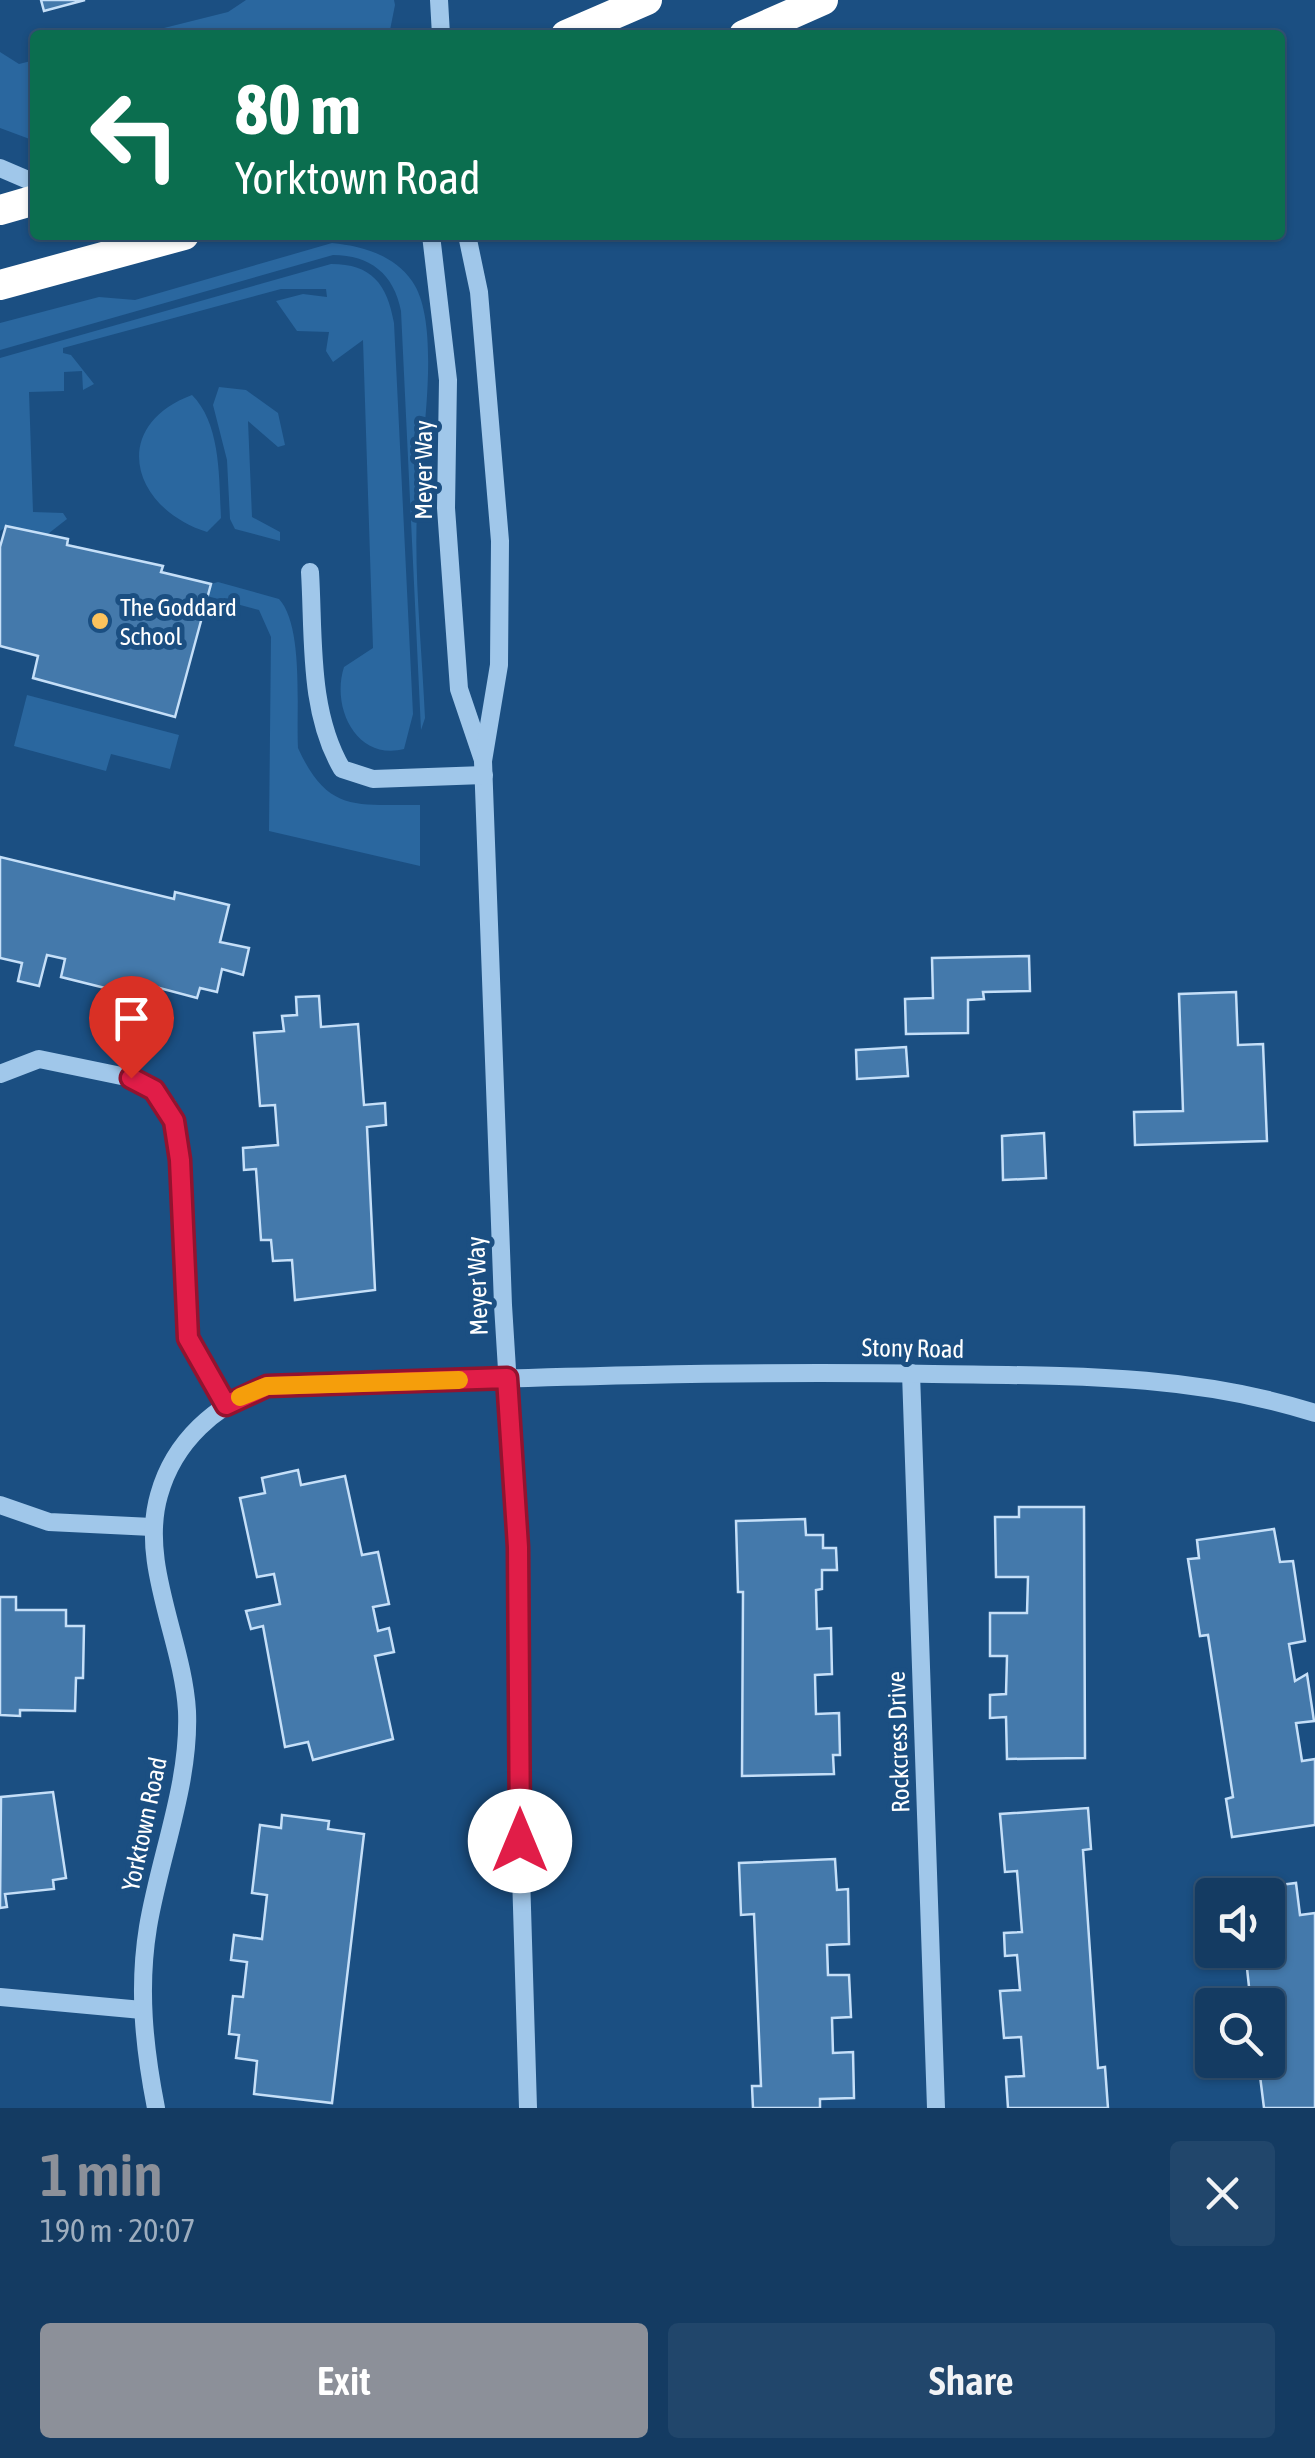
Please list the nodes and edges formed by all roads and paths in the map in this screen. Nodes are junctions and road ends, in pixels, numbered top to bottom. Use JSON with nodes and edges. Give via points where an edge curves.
{"nodes":[{"id":1,"x":439,"y":0,"type":"edge"},
{"id":2,"x":647,"y":0,"type":"edge"},
{"id":3,"x":823,"y":0,"type":"edge"},
{"id":4,"x":441,"y":30,"type":"edge"},
{"id":5,"x":578,"y":30,"type":"edge"},
{"id":6,"x":755,"y":30,"type":"edge"},
{"id":7,"x":0,"y":168,"type":"edge"},
{"id":8,"x":30,"y":181,"type":"edge"},
{"id":9,"x":30,"y":201,"type":"edge"},
{"id":10,"x":0,"y":210,"type":"edge"},
{"id":11,"x":166,"y":240,"type":"edge"},
{"id":12,"x":432,"y":240,"type":"edge"},
{"id":13,"x":468,"y":240,"type":"edge"},
{"id":14,"x":0,"y":285,"type":"edge"},
{"id":15,"x":310,"y":572,"type":"dead end"},
{"id":16,"x":484,"y":768,"type":"junction"},
{"id":17,"x":0,"y":1074,"type":"edge"},
{"id":18,"x":911,"y":1374,"type":"junction"},
{"id":19,"x":507,"y":1378,"type":"junction"},
{"id":20,"x":226,"y":1405,"type":"junction"},
{"id":21,"x":1315,"y":1413,"type":"edge"},
{"id":22,"x":0,"y":1505,"type":"edge"},
{"id":23,"x":152,"y":1526,"type":"junction"},
{"id":24,"x":0,"y":1997,"type":"edge"},
{"id":25,"x":142,"y":2010,"type":"junction"},
{"id":26,"x":156,"y":2108,"type":"edge"},
{"id":27,"x":528,"y":2108,"type":"edge"},
{"id":28,"x":936,"y":2108,"type":"edge"}],
"edges":[{"from":1,"to":4,"type":"street"},
{"from":2,"to":5,"type":"highway"},
{"from":3,"to":6,"type":"highway"},
{"from":7,"to":8,"type":"street"},
{"from":9,"to":10,"type":"highway"},
{"from":11,"to":14,"type":"highway"},
{"from":12,"to":16,"type":"street","name":"Meyer Way","via":[[448,380],[446,508],[458,689]]},
{"from":13,"to":16,"type":"street","name":"Meyer Way","via":[[479,292],[500,540],[499,664]]},
{"from":15,"to":16,"type":"street","via":[[319,711],[342,769],[372,779]]},
{"from":16,"to":19,"type":"street","name":"Meyer Way"},
{"from":17,"to":20,"type":"street","via":[[39,1059],[131,1078],[168,1106],[180,1160],[188,1338]]},
{"from":18,"to":19,"type":"street","name":"Stony Road"},
{"from":18,"to":21,"type":"street","name":"Stony Road","via":[[1129,1377],[1242,1393]]},
{"from":18,"to":28,"type":"street","name":"Rockcress Drive"},
{"from":19,"to":20,"type":"street","via":[[267,1386]]},
{"from":19,"to":27,"type":"street","name":"Meyer Way","via":[[518,1547]]},
{"from":20,"to":23,"type":"street","via":[[192,1434],[168,1470]]},
{"from":22,"to":23,"type":"street","via":[[49,1522]]},
{"from":23,"to":25,"type":"street","name":"Yorktown Road","via":[[187,1713],[185,1761],[145,1955]]},
{"from":24,"to":25,"type":"street"},
{"from":25,"to":26,"type":"street"}]}
